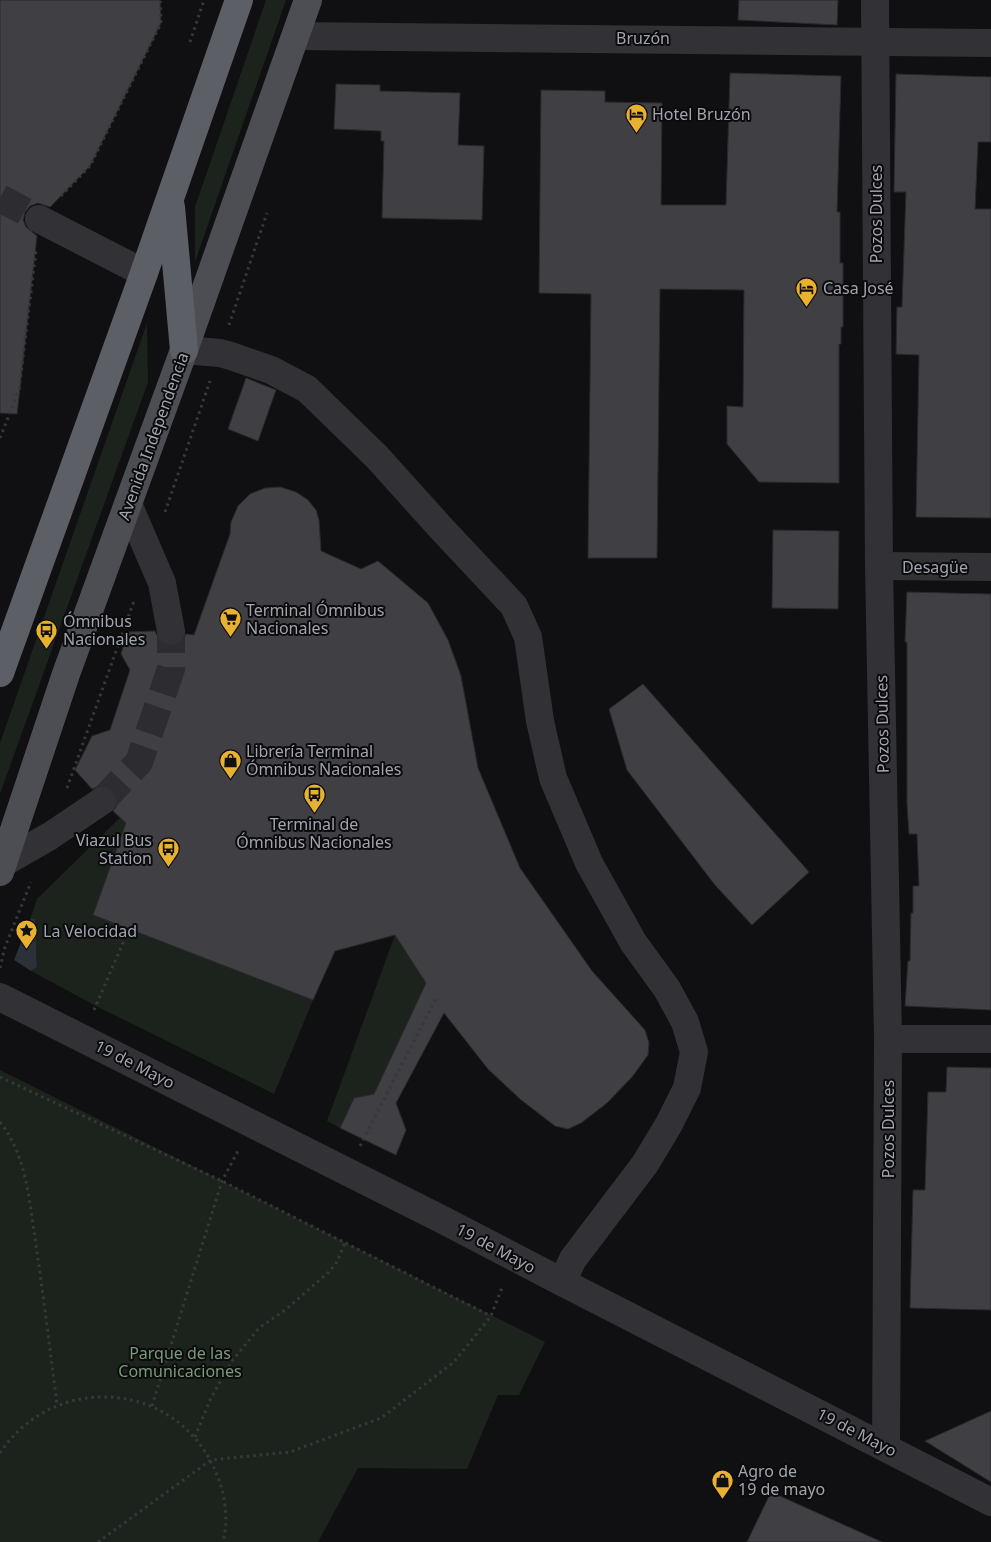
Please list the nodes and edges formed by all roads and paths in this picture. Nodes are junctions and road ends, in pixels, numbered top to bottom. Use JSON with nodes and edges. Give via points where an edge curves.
{"nodes":[{"id":1,"x":239,"y":0,"type":"edge"},
{"id":2,"x":308,"y":0,"type":"edge"},
{"id":3,"x":875,"y":0,"type":"edge"},
{"id":4,"x":296,"y":36,"type":"junction"},
{"id":5,"x":875,"y":40,"type":"junction"},
{"id":6,"x":991,"y":42,"type":"edge"},
{"id":7,"x":170,"y":198,"type":"junction"},
{"id":8,"x":270,"y":204,"type":"dead end"},
{"id":9,"x":40,"y":219,"type":"tunnel mouth"},
{"id":10,"x":144,"y":273,"type":"junction"},
{"id":11,"x":184,"y":350,"type":"junction"},
{"id":12,"x":220,"y":353,"type":"junction"},
{"id":13,"x":128,"y":504,"type":"junction"},
{"id":14,"x":150,"y":556,"type":"junction"},
{"id":15,"x":879,"y":566,"type":"junction"},
{"id":16,"x":991,"y":567,"type":"edge"},
{"id":17,"x":171,"y":631,"type":"tunnel mouth"},
{"id":18,"x":0,"y":673,"type":"edge"},
{"id":19,"x":66,"y":789,"type":"dead end"},
{"id":20,"x":102,"y":801,"type":"tunnel mouth"},
{"id":21,"x":2,"y":868,"type":"edge"},
{"id":22,"x":32,"y":878,"type":"dead end"},
{"id":23,"x":129,"y":929,"type":"dead end"},
{"id":24,"x":0,"y":944,"type":"edge"},
{"id":25,"x":5,"y":947,"type":"junction"},
{"id":26,"x":0,"y":968,"type":"edge"},
{"id":27,"x":0,"y":997,"type":"edge"},
{"id":28,"x":436,"y":998,"type":"dead end"},
{"id":29,"x":92,"y":1015,"type":"dead end"},
{"id":30,"x":888,"y":1039,"type":"junction"},
{"id":31,"x":991,"y":1039,"type":"edge"},
{"id":32,"x":0,"y":1077,"type":"edge"},
{"id":33,"x":0,"y":1122,"type":"edge"},
{"id":34,"x":253,"y":1124,"type":"junction"},
{"id":35,"x":358,"y":1149,"type":"dead end"},
{"id":36,"x":222,"y":1181,"type":"junction"},
{"id":37,"x":345,"y":1242,"type":"junction"},
{"id":38,"x":514,"y":1257,"type":"junction"},
{"id":39,"x":562,"y":1282,"type":"junction"},
{"id":40,"x":491,"y":1316,"type":"junction"},
{"id":41,"x":57,"y":1405,"type":"junction"},
{"id":42,"x":152,"y":1406,"type":"junction"},
{"id":43,"x":194,"y":1437,"type":"junction"},
{"id":44,"x":886,"y":1448,"type":"junction"},
{"id":45,"x":0,"y":1453,"type":"edge"},
{"id":46,"x":210,"y":1460,"type":"junction"},
{"id":47,"x":991,"y":1502,"type":"edge"},
{"id":48,"x":98,"y":1542,"type":"edge"},
{"id":49,"x":223,"y":1542,"type":"edge"}],
"edges":[{"from":1,"to":7,"type":"highway"},
{"from":2,"to":4,"type":"main road","name":"Avenida Independencia"},
{"from":3,"to":5,"type":"street","name":"Pozos Dulces"},
{"from":4,"to":5,"type":"street","name":"Bruzón"},
{"from":4,"to":11,"type":"main road","name":"Avenida Independencia"},
{"from":5,"to":6,"type":"street","name":"Bruzón"},
{"from":5,"to":15,"type":"street","name":"Pozos Dulces"},
{"from":7,"to":10,"type":"highway"},
{"from":7,"to":11,"type":"highway"},
{"from":8,"to":12,"type":"path"},
{"from":9,"to":10,"type":"street"},
{"from":10,"to":18,"type":"highway"},
{"from":11,"to":12,"type":"street"},
{"from":11,"to":13,"type":"main road","name":"Avenida Independencia"},
{"from":12,"to":14,"type":"path"},
{"from":12,"to":39,"type":"street","via":[[271,370],[307,389],[378,457],[514,606],[528,637],[552,778],[589,863],[633,942],[667,989],[685,1022],[694,1052],[687,1088],[645,1164],[573,1259]]},
{"from":13,"to":14,"type":"street"},
{"from":13,"to":21,"type":"main road","name":"Avenida Independencia","via":[[66,674]]},
{"from":14,"to":17,"type":"street","via":[[162,583]]},
{"from":14,"to":19,"type":"path"},
{"from":15,"to":16,"type":"street","name":"Desagüe"},
{"from":15,"to":30,"type":"street","name":"Pozos Dulces"},
{"from":20,"to":21,"type":"street"},
{"from":22,"to":25,"type":"path"},
{"from":23,"to":29,"type":"path"},
{"from":24,"to":25,"type":"path"},
{"from":25,"to":26,"type":"path"},
{"from":27,"to":34,"type":"street","name":"19 de Mayo"},
{"from":28,"to":35,"type":"path"},
{"from":30,"to":31,"type":"street"},
{"from":30,"to":44,"type":"street","name":"Pozos Dulces"},
{"from":32,"to":36,"type":"path"},
{"from":33,"to":41,"type":"path","via":[[19,1155],[30,1198]]},
{"from":34,"to":36,"type":"path"},
{"from":34,"to":38,"type":"street","name":"19 de Mayo"},
{"from":36,"to":37,"type":"path"},
{"from":36,"to":42,"type":"path"},
{"from":37,"to":40,"type":"path"},
{"from":37,"to":43,"type":"path","via":[[329,1272],[285,1310],[258,1328],[232,1361]]},
{"from":38,"to":39,"type":"street","name":"19 de Mayo"},
{"from":38,"to":40,"type":"path"},
{"from":39,"to":44,"type":"street","name":"19 de Mayo"},
{"from":40,"to":46,"type":"path","via":[[454,1362],[381,1418],[290,1452]]},
{"from":41,"to":42,"type":"path","via":[[104,1396]]},
{"from":41,"to":45,"type":"path","via":[[22,1427]]},
{"from":42,"to":43,"type":"path"},
{"from":43,"to":46,"type":"path"},
{"from":44,"to":47,"type":"street","name":"19 de Mayo"},
{"from":46,"to":48,"type":"path"},
{"from":46,"to":49,"type":"path","via":[[225,1506]]}]}
